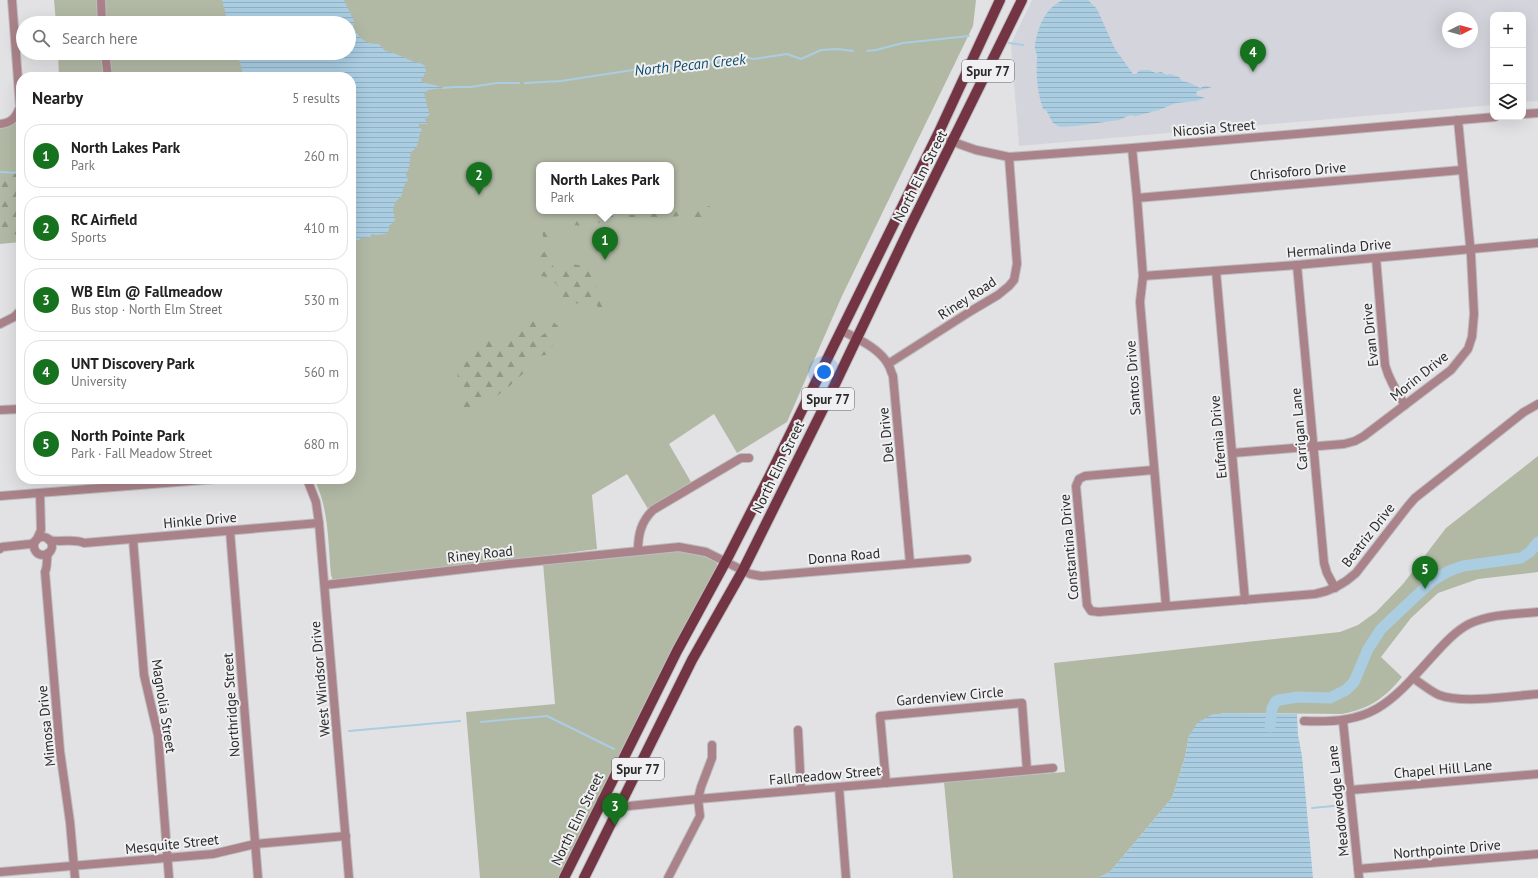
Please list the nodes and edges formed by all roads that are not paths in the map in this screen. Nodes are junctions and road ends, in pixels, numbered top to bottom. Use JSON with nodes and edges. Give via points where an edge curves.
{"nodes":[{"id":1,"x":12,"y":0,"type":"edge"},
{"id":2,"x":100,"y":0,"type":"edge"},
{"id":3,"x":1000,"y":0,"type":"edge"},
{"id":4,"x":1022,"y":0,"type":"edge"},
{"id":5,"x":101,"y":16,"type":"edge"},
{"id":6,"x":16,"y":54,"type":"edge"},
{"id":7,"x":16,"y":60,"type":"edge"},
{"id":8,"x":106,"y":60,"type":"edge"},
{"id":9,"x":17,"y":72,"type":"edge"},
{"id":10,"x":107,"y":72,"type":"edge"},
{"id":11,"x":1538,"y":113,"type":"edge"},
{"id":12,"x":1526,"y":114,"type":"edge"},
{"id":13,"x":16,"y":117,"type":"edge"},
{"id":14,"x":1490,"y":117,"type":"edge"},
{"id":15,"x":1458,"y":120,"type":"junction"},
{"id":16,"x":0,"y":124,"type":"edge"},
{"id":17,"x":938,"y":134,"type":"junction"},
{"id":18,"x":953,"y":141,"type":"junction"},
{"id":19,"x":1132,"y":148,"type":"junction"},
{"id":20,"x":1008,"y":157,"type":"junction"},
{"id":21,"x":1462,"y":170,"type":"junction"},
{"id":22,"x":1137,"y":198,"type":"junction"},
{"id":23,"x":1538,"y":243,"type":"edge"},
{"id":24,"x":1470,"y":249,"type":"junction"},
{"id":25,"x":1376,"y":258,"type":"junction"},
{"id":26,"x":1297,"y":265,"type":"junction"},
{"id":27,"x":1216,"y":271,"type":"junction"},
{"id":28,"x":1143,"y":276,"type":"junction"},
{"id":29,"x":16,"y":315,"type":"edge"},
{"id":30,"x":0,"y":324,"type":"edge"},
{"id":31,"x":841,"y":330,"type":"junction"},
{"id":32,"x":857,"y":339,"type":"junction"},
{"id":33,"x":888,"y":364,"type":"junction"},
{"id":34,"x":1538,"y":404,"type":"edge"},
{"id":35,"x":1405,"y":405,"type":"junction"},
{"id":36,"x":16,"y":409,"type":"edge"},
{"id":37,"x":0,"y":410,"type":"edge"},
{"id":38,"x":1314,"y":446,"type":"junction"},
{"id":39,"x":1233,"y":453,"type":"junction"},
{"id":40,"x":749,"y":458,"type":"dead end"},
{"id":41,"x":1153,"y":470,"type":"junction"},
{"id":42,"x":99,"y":484,"type":"edge"},
{"id":43,"x":309,"y":484,"type":"edge"},
{"id":44,"x":40,"y":493,"type":"junction"},
{"id":45,"x":0,"y":496,"type":"edge"},
{"id":46,"x":319,"y":523,"type":"junction"},
{"id":47,"x":41,"y":530,"type":"junction"},
{"id":48,"x":230,"y":531,"type":"junction"},
{"id":49,"x":48,"y":539,"type":"junction"},
{"id":50,"x":133,"y":539,"type":"junction"},
{"id":51,"x":36,"y":540,"type":"junction"},
{"id":52,"x":84,"y":542,"type":"junction"},
{"id":53,"x":0,"y":550,"type":"edge"},
{"id":54,"x":638,"y":551,"type":"junction"},
{"id":55,"x":49,"y":552,"type":"junction"},
{"id":56,"x":37,"y":553,"type":"junction"},
{"id":57,"x":967,"y":559,"type":"dead end"},
{"id":58,"x":726,"y":561,"type":"junction"},
{"id":59,"x":910,"y":563,"type":"junction"},
{"id":60,"x":742,"y":570,"type":"junction"},
{"id":61,"x":45,"y":572,"type":"junction"},
{"id":62,"x":325,"y":585,"type":"junction"},
{"id":63,"x":1335,"y":588,"type":"junction"},
{"id":64,"x":1245,"y":600,"type":"junction"},
{"id":65,"x":1166,"y":606,"type":"junction"},
{"id":66,"x":1091,"y":611,"type":"joint"},
{"id":67,"x":1538,"y":612,"type":"edge"},
{"id":68,"x":1413,"y":678,"type":"junction"},
{"id":69,"x":1538,"y":694,"type":"edge"},
{"id":70,"x":1343,"y":720,"type":"junction"},
{"id":71,"x":1304,"y":721,"type":"dead end"},
{"id":72,"x":798,"y":730,"type":"dead end"},
{"id":73,"x":712,"y":745,"type":"dead end"},
{"id":74,"x":1053,"y":768,"type":"dead end"},
{"id":75,"x":1027,"y":770,"type":"junction"},
{"id":76,"x":1538,"y":774,"type":"edge"},
{"id":77,"x":886,"y":783,"type":"junction"},
{"id":78,"x":839,"y":787,"type":"junction"},
{"id":79,"x":801,"y":790,"type":"junction"},
{"id":80,"x":1351,"y":790,"type":"junction"},
{"id":81,"x":698,"y":799,"type":"junction"},
{"id":82,"x":601,"y":800,"type":"junction"},
{"id":83,"x":619,"y":807,"type":"junction"},
{"id":84,"x":346,"y":836,"type":"junction"},
{"id":85,"x":255,"y":844,"type":"junction"},
{"id":86,"x":1538,"y":854,"type":"edge"},
{"id":87,"x":168,"y":859,"type":"junction"},
{"id":88,"x":74,"y":865,"type":"junction"},
{"id":89,"x":0,"y":872,"type":"edge"},
{"id":90,"x":1358,"y":874,"type":"edge"},
{"id":91,"x":75,"y":878,"type":"edge"},
{"id":92,"x":169,"y":878,"type":"edge"},
{"id":93,"x":258,"y":878,"type":"edge"},
{"id":94,"x":349,"y":878,"type":"edge"},
{"id":95,"x":564,"y":878,"type":"edge"},
{"id":96,"x":584,"y":878,"type":"edge"},
{"id":97,"x":668,"y":878,"type":"edge"},
{"id":98,"x":846,"y":878,"type":"edge"}],
"edges":[{"from":1,"to":6,"type":"street"},
{"from":2,"to":5,"type":"street"},
{"from":3,"to":17,"type":"main road","name":"North Elm Street","number":"Spur 77"},
{"from":4,"to":18,"type":"main road","name":"North Elm Street","number":"Spur 77"},
{"from":7,"to":9,"type":"street"},
{"from":8,"to":10,"type":"street"},
{"from":11,"to":12,"type":"street"},
{"from":13,"to":16,"type":"street","via":[[6,124]]},
{"from":14,"to":15,"type":"street","name":"Nicosia Street"},
{"from":15,"to":19,"type":"street","name":"Nicosia Street"},
{"from":15,"to":21,"type":"street","name":"Morin Drive"},
{"from":17,"to":18,"type":"street","name":"Nicosia Street"},
{"from":17,"to":31,"type":"main road","name":"North Elm Street","number":"Spur 77"},
{"from":18,"to":20,"type":"street","name":"Nicosia Street","via":[[976,150]]},
{"from":18,"to":32,"type":"main road","name":"North Elm Street","number":"Spur 77"},
{"from":19,"to":20,"type":"street","name":"Nicosia Street"},
{"from":19,"to":22,"type":"street","name":"Santos Drive"},
{"from":20,"to":33,"type":"street","name":"Riney Road","via":[[1017,264],[1014,280],[998,296]]},
{"from":21,"to":22,"type":"street","name":"Chrisoforo Drive"},
{"from":21,"to":24,"type":"street","name":"Morin Drive"},
{"from":22,"to":28,"type":"street","name":"Santos Drive"},
{"from":23,"to":24,"type":"street","name":"Hermalinda Drive"},
{"from":24,"to":25,"type":"street","name":"Hermalinda Drive"},
{"from":24,"to":35,"type":"street","name":"Morin Drive","via":[[1474,326],[1468,349],[1451,370]]},
{"from":25,"to":26,"type":"street","name":"Hermalinda Drive"},
{"from":25,"to":35,"type":"street","name":"Evan Drive","via":[[1388,376]]},
{"from":26,"to":27,"type":"street","name":"Hermalinda Drive"},
{"from":26,"to":38,"type":"street","name":"Carrigan Lane"},
{"from":27,"to":28,"type":"street","name":"Hermalinda Drive"},
{"from":27,"to":39,"type":"street","name":"Eufemia Drive"},
{"from":28,"to":41,"type":"street","name":"Santos Drive","via":[[1140,302]]},
{"from":29,"to":30,"type":"street"},
{"from":31,"to":32,"type":"street"},
{"from":31,"to":58,"type":"main road","name":"North Elm Street","number":"Spur 77"},
{"from":32,"to":33,"type":"street","via":[[870,346]]},
{"from":32,"to":60,"type":"main road","name":"North Elm Street","number":"Spur 77"},
{"from":33,"to":59,"type":"street","name":"Del Drive","via":[[892,376]]},
{"from":34,"to":63,"type":"street","name":"Beatriz Drive","via":[[1524,412],[1415,498],[1356,573]]},
{"from":35,"to":38,"type":"street","name":"Morin Drive","via":[[1355,441]]},
{"from":36,"to":37,"type":"street"},
{"from":38,"to":39,"type":"street","name":"Morin Drive"},
{"from":38,"to":63,"type":"street","name":"Carrigan Lane","via":[[1324,564]]},
{"from":39,"to":64,"type":"street","name":"Eufemia Drive"},
{"from":40,"to":54,"type":"street","via":[[741,458],[653,510],[642,525],[638,536]]},
{"from":41,"to":65,"type":"street","name":"Santos Drive"},
{"from":41,"to":66,"type":"street","name":"Constantina Drive","via":[[1085,476],[1079,479],[1076,486],[1087,605]]},
{"from":42,"to":44,"type":"street"},
{"from":43,"to":46,"type":"street","name":"West Windsor Drive","via":[[316,502]]},
{"from":44,"to":45,"type":"street"},
{"from":44,"to":47,"type":"street"},
{"from":46,"to":48,"type":"street","name":"Hinkle Drive"},
{"from":46,"to":62,"type":"street","name":"West Windsor Drive"},
{"from":47,"to":49,"type":"street"},
{"from":47,"to":51,"type":"street"},
{"from":48,"to":50,"type":"street","name":"Hinkle Drive"},
{"from":48,"to":85,"type":"street","name":"Northridge Street"},
{"from":49,"to":51,"type":"street","via":[[42,537]]},
{"from":49,"to":52,"type":"street","name":"Hinkle Drive","via":[[59,542]]},
{"from":49,"to":55,"type":"street","via":[[52,545]]},
{"from":50,"to":52,"type":"street","name":"Hinkle Drive"},
{"from":50,"to":87,"type":"street","name":"Magnolia Street","via":[[144,675],[158,735]]},
{"from":51,"to":53,"type":"street","via":[[33,544],[2,547]]},
{"from":51,"to":56,"type":"street","via":[[34,547]]},
{"from":52,"to":55,"type":"street","name":"Hinkle Drive","via":[[80,546],[60,547]]},
{"from":53,"to":56,"type":"street","via":[[30,550]]},
{"from":54,"to":58,"type":"street","name":"Riney Road","via":[[687,548],[706,552]]},
{"from":54,"to":62,"type":"street","name":"Riney Road"},
{"from":55,"to":56,"type":"street","via":[[42,555]]},
{"from":55,"to":61,"type":"street","name":"Mimosa Drive"},
{"from":56,"to":61,"type":"street","name":"Mimosa Drive"},
{"from":57,"to":59,"type":"street","name":"Donna Road"},
{"from":58,"to":60,"type":"street","name":"Donna Road"},
{"from":58,"to":82,"type":"main road","name":"North Elm Street","number":"Spur 77","via":[[677,650]]},
{"from":59,"to":60,"type":"street","name":"Donna Road","via":[[770,576],[754,575]]},
{"from":60,"to":83,"type":"main road","name":"North Elm Street","number":"Spur 77","via":[[692,660]]},
{"from":61,"to":88,"type":"street","name":"Mimosa Drive","via":[[60,751]]},
{"from":62,"to":84,"type":"street","name":"West Windsor Drive"},
{"from":63,"to":64,"type":"street","name":"Beatriz Drive","via":[[1316,594]]},
{"from":64,"to":65,"type":"street","name":"Beatriz Drive"},
{"from":65,"to":66,"type":"street","name":"Beatriz Drive"},
{"from":67,"to":68,"type":"street","via":[[1497,615],[1470,623],[1448,639]]},
{"from":68,"to":69,"type":"street","via":[[1433,692],[1451,698],[1473,699]]},
{"from":68,"to":70,"type":"street","via":[[1395,697],[1382,706],[1369,713]]},
{"from":70,"to":71,"type":"street"},
{"from":70,"to":80,"type":"street","name":"Meadowedge Lane"},
{"from":72,"to":79,"type":"street"},
{"from":73,"to":81,"type":"street","via":[[712,758]]},
{"from":74,"to":75,"type":"street","name":"Fallmeadow Street"},
{"from":75,"to":77,"type":"street","name":"Fallmeadow Street"},
{"from":75,"to":77,"type":"street","name":"Gardenview Circle","via":[[1022,703],[880,716]]},
{"from":76,"to":80,"type":"street","name":"Chapel Hill Lane"},
{"from":77,"to":78,"type":"street","name":"Fallmeadow Street"},
{"from":78,"to":79,"type":"street","name":"Fallmeadow Street"},
{"from":78,"to":98,"type":"street"},
{"from":79,"to":81,"type":"street","name":"Fallmeadow Street"},
{"from":80,"to":90,"type":"street","name":"Meadowedge Lane"},
{"from":81,"to":83,"type":"street","name":"Fallmeadow Street"},
{"from":81,"to":97,"type":"street","via":[[700,816]]},
{"from":82,"to":83,"type":"street","name":"Fallmeadow Street"},
{"from":82,"to":95,"type":"main road","name":"North Elm Street","number":"Spur 77"},
{"from":83,"to":96,"type":"main road","name":"North Elm Street","number":"Spur 77"},
{"from":84,"to":85,"type":"street","name":"Mesquite Street"},
{"from":84,"to":94,"type":"street","name":"West Windsor Drive"},
{"from":85,"to":87,"type":"street","name":"Mesquite Street","via":[[213,854]]},
{"from":85,"to":93,"type":"street","name":"Northridge Street"},
{"from":86,"to":90,"type":"street","name":"Northpointe Drive"},
{"from":87,"to":88,"type":"street","name":"Mesquite Street"},
{"from":87,"to":92,"type":"street","name":"Magnolia Street"},
{"from":88,"to":89,"type":"street","name":"Mesquite Street"},
{"from":88,"to":91,"type":"street","name":"Mimosa Drive"}]}
